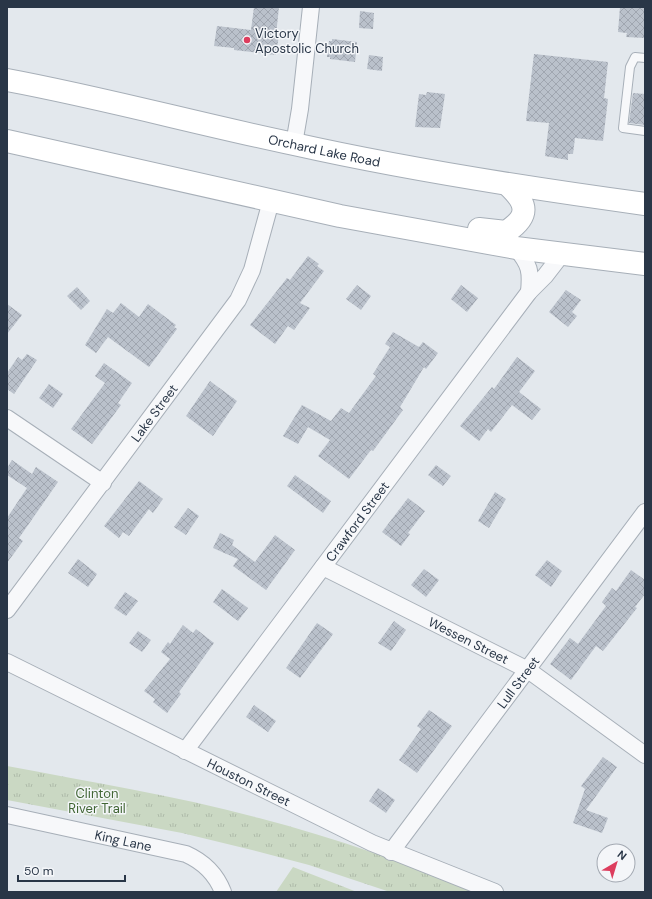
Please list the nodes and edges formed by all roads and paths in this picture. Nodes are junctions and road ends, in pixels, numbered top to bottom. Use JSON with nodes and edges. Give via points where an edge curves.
{"nodes":[{"id":1,"x":311,"y":7,"type":"edge"},
{"id":2,"x":645,"y":58,"type":"edge"},
{"id":3,"x":7,"y":80,"type":"edge"},
{"id":4,"x":7,"y":92,"type":"edge"},
{"id":5,"x":143,"y":108,"type":"junction"},
{"id":6,"x":645,"y":131,"type":"edge"},
{"id":7,"x":7,"y":142,"type":"edge"},
{"id":8,"x":294,"y":144,"type":"junction"},
{"id":9,"x":508,"y":185,"type":"junction"},
{"id":10,"x":271,"y":201,"type":"junction"},
{"id":11,"x":645,"y":204,"type":"edge"},
{"id":12,"x":340,"y":216,"type":"junction"},
{"id":13,"x":516,"y":248,"type":"junction"},
{"id":14,"x":562,"y":254,"type":"junction"},
{"id":15,"x":645,"y":264,"type":"edge"},
{"id":16,"x":529,"y":292,"type":"junction"},
{"id":17,"x":7,"y":418,"type":"edge"},
{"id":18,"x":103,"y":483,"type":"junction"},
{"id":19,"x":645,"y":512,"type":"edge"},
{"id":20,"x":323,"y":567,"type":"junction"},
{"id":21,"x":7,"y":610,"type":"edge"},
{"id":22,"x":7,"y":662,"type":"edge"},
{"id":23,"x":528,"y":670,"type":"junction"},
{"id":24,"x":185,"y":751,"type":"junction"},
{"id":25,"x":645,"y":755,"type":"edge"},
{"id":26,"x":7,"y":815,"type":"edge"},
{"id":27,"x":391,"y":852,"type":"junction"},
{"id":28,"x":223,"y":892,"type":"edge"},
{"id":29,"x":494,"y":892,"type":"edge"}],
"edges":[{"from":1,"to":8,"type":"street"},
{"from":2,"to":6,"type":"lane","via":[[635,57],[630,66],[622,128]]},
{"from":3,"to":5,"type":"main road","name":"Orchard Lake Road"},
{"from":4,"to":5,"type":"main road","via":[[119,116]]},
{"from":5,"to":8,"type":"main road","name":"Orchard Lake Road"},
{"from":7,"to":10,"type":"main road"},
{"from":8,"to":9,"type":"main road","name":"Orchard Lake Road"},
{"from":9,"to":11,"type":"main road","name":"Orchard Lake Road"},
{"from":9,"to":12,"type":"main road","via":[[521,197],[523,205],[522,215],[517,224],[506,232],[355,207]]},
{"from":10,"to":12,"type":"main road"},
{"from":10,"to":18,"type":"street","name":"Lake Street","via":[[252,270],[238,300]]},
{"from":12,"to":13,"type":"main road"},
{"from":13,"to":14,"type":"main road"},
{"from":13,"to":16,"type":"street","via":[[529,266]]},
{"from":14,"to":15,"type":"main road"},
{"from":14,"to":16,"type":"street","name":"Crawford Street"},
{"from":16,"to":20,"type":"street","name":"Crawford Street"},
{"from":17,"to":18,"type":"street"},
{"from":18,"to":21,"type":"street","name":"Lake Street"},
{"from":19,"to":23,"type":"street","name":"Lull Street"},
{"from":20,"to":23,"type":"street","name":"Wessen Street"},
{"from":20,"to":24,"type":"street","name":"Crawford Street"},
{"from":22,"to":24,"type":"street","name":"Houston Street"},
{"from":23,"to":25,"type":"street","name":"Wessen Street"},
{"from":23,"to":27,"type":"street","name":"Lull Street"},
{"from":24,"to":27,"type":"street","name":"Houston Street"},
{"from":26,"to":28,"type":"street","name":"King Lane","via":[[186,854],[210,870]]},
{"from":27,"to":29,"type":"street","name":"Houston Street"}]}
